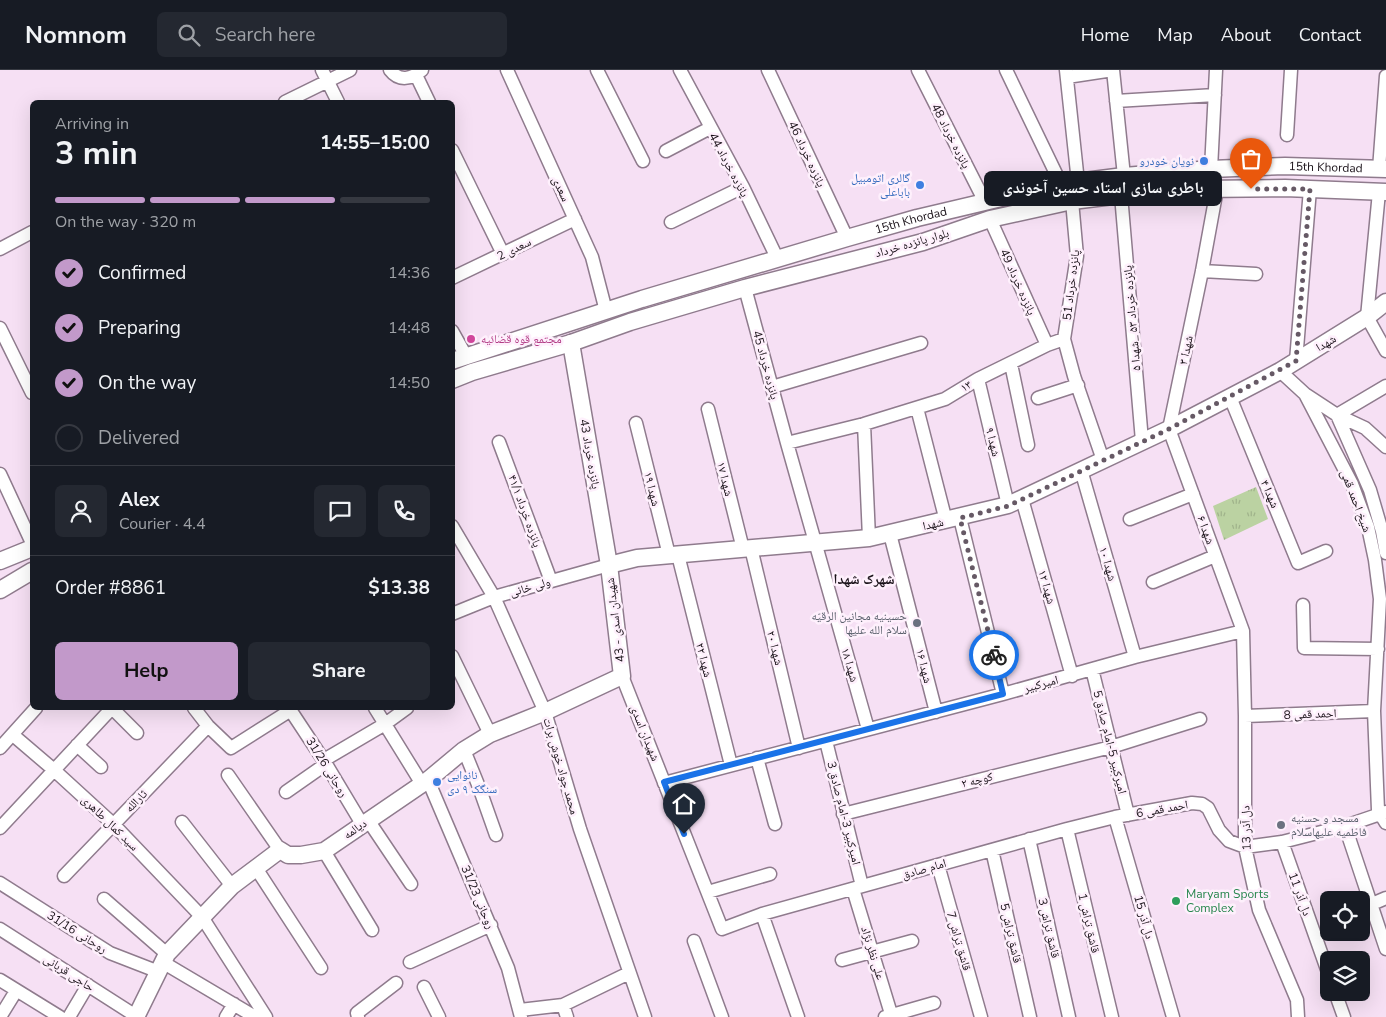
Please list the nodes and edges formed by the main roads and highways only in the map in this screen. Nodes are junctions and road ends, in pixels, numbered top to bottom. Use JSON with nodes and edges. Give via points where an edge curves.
{"nodes":[{"id":1,"x":1383,"y":169,"type":"edge"},
{"id":2,"x":1382,"y":192,"type":"edge"},
{"id":3,"x":1386,"y":302,"type":"edge"},
{"id":4,"x":571,"y":343,"type":"junction"},
{"id":5,"x":459,"y":359,"type":"edge"},
{"id":6,"x":455,"y":379,"type":"edge"},
{"id":7,"x":30,"y":549,"type":"edge"},
{"id":8,"x":0,"y":561,"type":"edge"},
{"id":9,"x":609,"y":564,"type":"junction"},
{"id":10,"x":30,"y":572,"type":"edge"},
{"id":11,"x":0,"y":590,"type":"edge"},
{"id":12,"x":622,"y":676,"type":"joint"},
{"id":13,"x":136,"y":1017,"type":"edge"}],
"edges":[{"from":1,"to":5,"type":"main road","name":"15th Khordad","via":[[1285,166],[1211,169],[1061,184],[847,238]]},
{"from":2,"to":4,"type":"main road","name":"بلوار پانزده خرداد","via":[[1217,189],[1072,201],[990,219],[923,242],[745,288]]},
{"from":3,"to":9,"type":"main road","name":"شهدا","via":[[1367,318],[1230,397],[1015,502],[869,538],[636,558]]},
{"from":4,"to":6,"type":"main road","name":"بلوار پانزده خرداد"},
{"from":4,"to":9,"type":"main road","name":"پانزده خرداد 43"},
{"from":7,"to":8,"type":"main road"},
{"from":9,"to":12,"type":"main road","name":"شهیدان اسدی - 43"},
{"from":10,"to":11,"type":"main road"},
{"from":12,"to":13,"type":"main road","name":"دیالمه","via":[[490,734],[324,851],[288,855],[280,850],[232,886],[202,917],[164,963]]}]}
